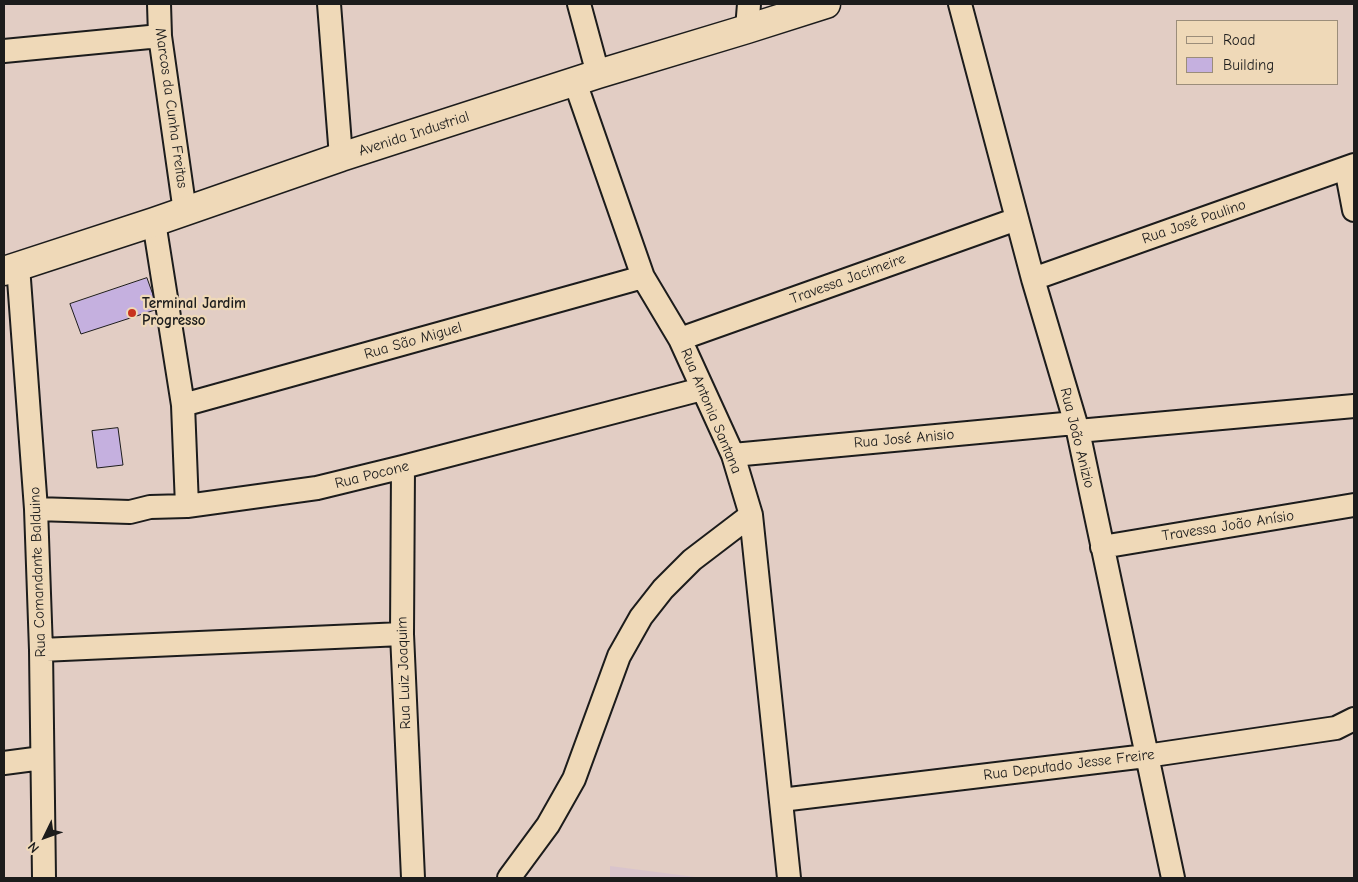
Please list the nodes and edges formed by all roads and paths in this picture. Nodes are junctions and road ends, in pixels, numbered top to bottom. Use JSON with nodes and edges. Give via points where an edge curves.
{"nodes":[{"id":1,"x":159,"y":4,"type":"edge"},
{"id":2,"x":328,"y":4,"type":"edge"},
{"id":3,"x":579,"y":4,"type":"edge"},
{"id":4,"x":826,"y":4,"type":"edge"},
{"id":5,"x":960,"y":4,"type":"edge"},
{"id":6,"x":748,"y":17,"type":"edge"},
{"id":7,"x":160,"y":36,"type":"junction"},
{"id":8,"x":4,"y":51,"type":"edge"},
{"id":9,"x":586,"y":78,"type":"junction"},
{"id":10,"x":341,"y":158,"type":"junction"},
{"id":11,"x":1350,"y":167,"type":"edge"},
{"id":12,"x":1354,"y":210,"type":"edge"},
{"id":13,"x":185,"y":212,"type":"junction"},
{"id":14,"x":1017,"y":219,"type":"junction"},
{"id":15,"x":154,"y":222,"type":"junction"},
{"id":16,"x":11,"y":268,"type":"edge"},
{"id":17,"x":643,"y":277,"type":"junction"},
{"id":18,"x":1033,"y":279,"type":"junction"},
{"id":19,"x":680,"y":339,"type":"junction"},
{"id":20,"x":702,"y":388,"type":"junction"},
{"id":21,"x":183,"y":406,"type":"junction"},
{"id":22,"x":1354,"y":406,"type":"edge"},
{"id":23,"x":1077,"y":427,"type":"junction"},
{"id":24,"x":733,"y":455,"type":"junction"},
{"id":25,"x":403,"y":468,"type":"junction"},
{"id":26,"x":187,"y":506,"type":"junction"},
{"id":27,"x":1354,"y":506,"type":"edge"},
{"id":28,"x":36,"y":509,"type":"junction"},
{"id":29,"x":751,"y":515,"type":"junction"},
{"id":30,"x":1102,"y":547,"type":"junction"},
{"id":31,"x":402,"y":634,"type":"junction"},
{"id":32,"x":41,"y":650,"type":"junction"},
{"id":33,"x":1354,"y":719,"type":"edge"},
{"id":34,"x":1146,"y":756,"type":"junction"},
{"id":35,"x":42,"y":758,"type":"junction"},
{"id":36,"x":4,"y":763,"type":"edge"},
{"id":37,"x":781,"y":800,"type":"junction"},
{"id":38,"x":44,"y":878,"type":"edge"},
{"id":39,"x":413,"y":878,"type":"edge"},
{"id":40,"x":509,"y":878,"type":"edge"},
{"id":41,"x":789,"y":878,"type":"edge"},
{"id":42,"x":1173,"y":878,"type":"edge"}],
"edges":[{"from":1,"to":7,"type":"street","name":"Marcos da Cunha Freitas"},
{"from":2,"to":10,"type":"street"},
{"from":3,"to":9,"type":"street","name":"Rua Antonia Santana"},
{"from":4,"to":6,"type":"street","name":"Avenida Industrial"},
{"from":5,"to":14,"type":"street","name":"Rua João Anizio"},
{"from":6,"to":9,"type":"street","name":"Avenida Industrial"},
{"from":7,"to":8,"type":"street"},
{"from":7,"to":13,"type":"street","name":"Marcos da Cunha Freitas"},
{"from":9,"to":10,"type":"street","name":"Avenida Industrial"},
{"from":9,"to":17,"type":"street","name":"Rua Antonia Santana"},
{"from":10,"to":13,"type":"street","name":"Avenida Industrial"},
{"from":11,"to":12,"type":"street"},
{"from":11,"to":18,"type":"street","name":"Rua José Paulino"},
{"from":13,"to":15,"type":"street","name":"Avenida Industrial"},
{"from":14,"to":18,"type":"street","name":"Rua João Anizio"},
{"from":14,"to":19,"type":"street","name":"Travessa Jacimeire"},
{"from":15,"to":16,"type":"street","name":"Avenida Industrial"},
{"from":15,"to":21,"type":"street"},
{"from":16,"to":28,"type":"street","name":"Rua Comandante Balduino"},
{"from":17,"to":19,"type":"street","name":"Rua Antonia Santana"},
{"from":17,"to":21,"type":"street","name":"Rua São Miguel"},
{"from":18,"to":23,"type":"street","name":"Rua João Anizio"},
{"from":19,"to":20,"type":"street","name":"Rua Antonia Santana"},
{"from":20,"to":24,"type":"street","name":"Rua Antonia Santana"},
{"from":20,"to":25,"type":"street","name":"Rua Pocone"},
{"from":21,"to":26,"type":"street"},
{"from":22,"to":23,"type":"street","name":"Rua José Anisio"},
{"from":23,"to":24,"type":"street","name":"Rua José Anisio"},
{"from":23,"to":30,"type":"street","name":"Rua João Anizio"},
{"from":24,"to":29,"type":"street","name":"Rua Antonia Santana"},
{"from":25,"to":26,"type":"street","name":"Rua Pocone","via":[[316,488]]},
{"from":25,"to":31,"type":"street","name":"Rua Luiz Joaquim"},
{"from":26,"to":28,"type":"street","name":"Rua Pocone","via":[[150,507],[119,513]]},
{"from":27,"to":30,"type":"street","name":"Travessa João Anísio"},
{"from":28,"to":32,"type":"street","name":"Rua Comandante Balduino"},
{"from":29,"to":37,"type":"street","name":"Rua Antonia Santana"},
{"from":29,"to":40,"type":"street","via":[[692,560],[641,617],[619,656],[574,779],[548,825]]},
{"from":30,"to":34,"type":"street","name":"Rua João Anizio"},
{"from":31,"to":32,"type":"street"},
{"from":31,"to":39,"type":"street","name":"Rua Luiz Joaquim"},
{"from":32,"to":35,"type":"street","name":"Rua Comandante Balduino"},
{"from":33,"to":34,"type":"street","name":"Rua Deputado Jesse Freire","via":[[1336,728]]},
{"from":34,"to":37,"type":"street","name":"Rua Deputado Jesse Freire"},
{"from":34,"to":42,"type":"street","name":"Rua João Anizio"},
{"from":35,"to":36,"type":"street"},
{"from":35,"to":38,"type":"street","name":"Rua Comandante Balduino"},
{"from":37,"to":41,"type":"street","name":"Rua Antonia Santana"}]}
